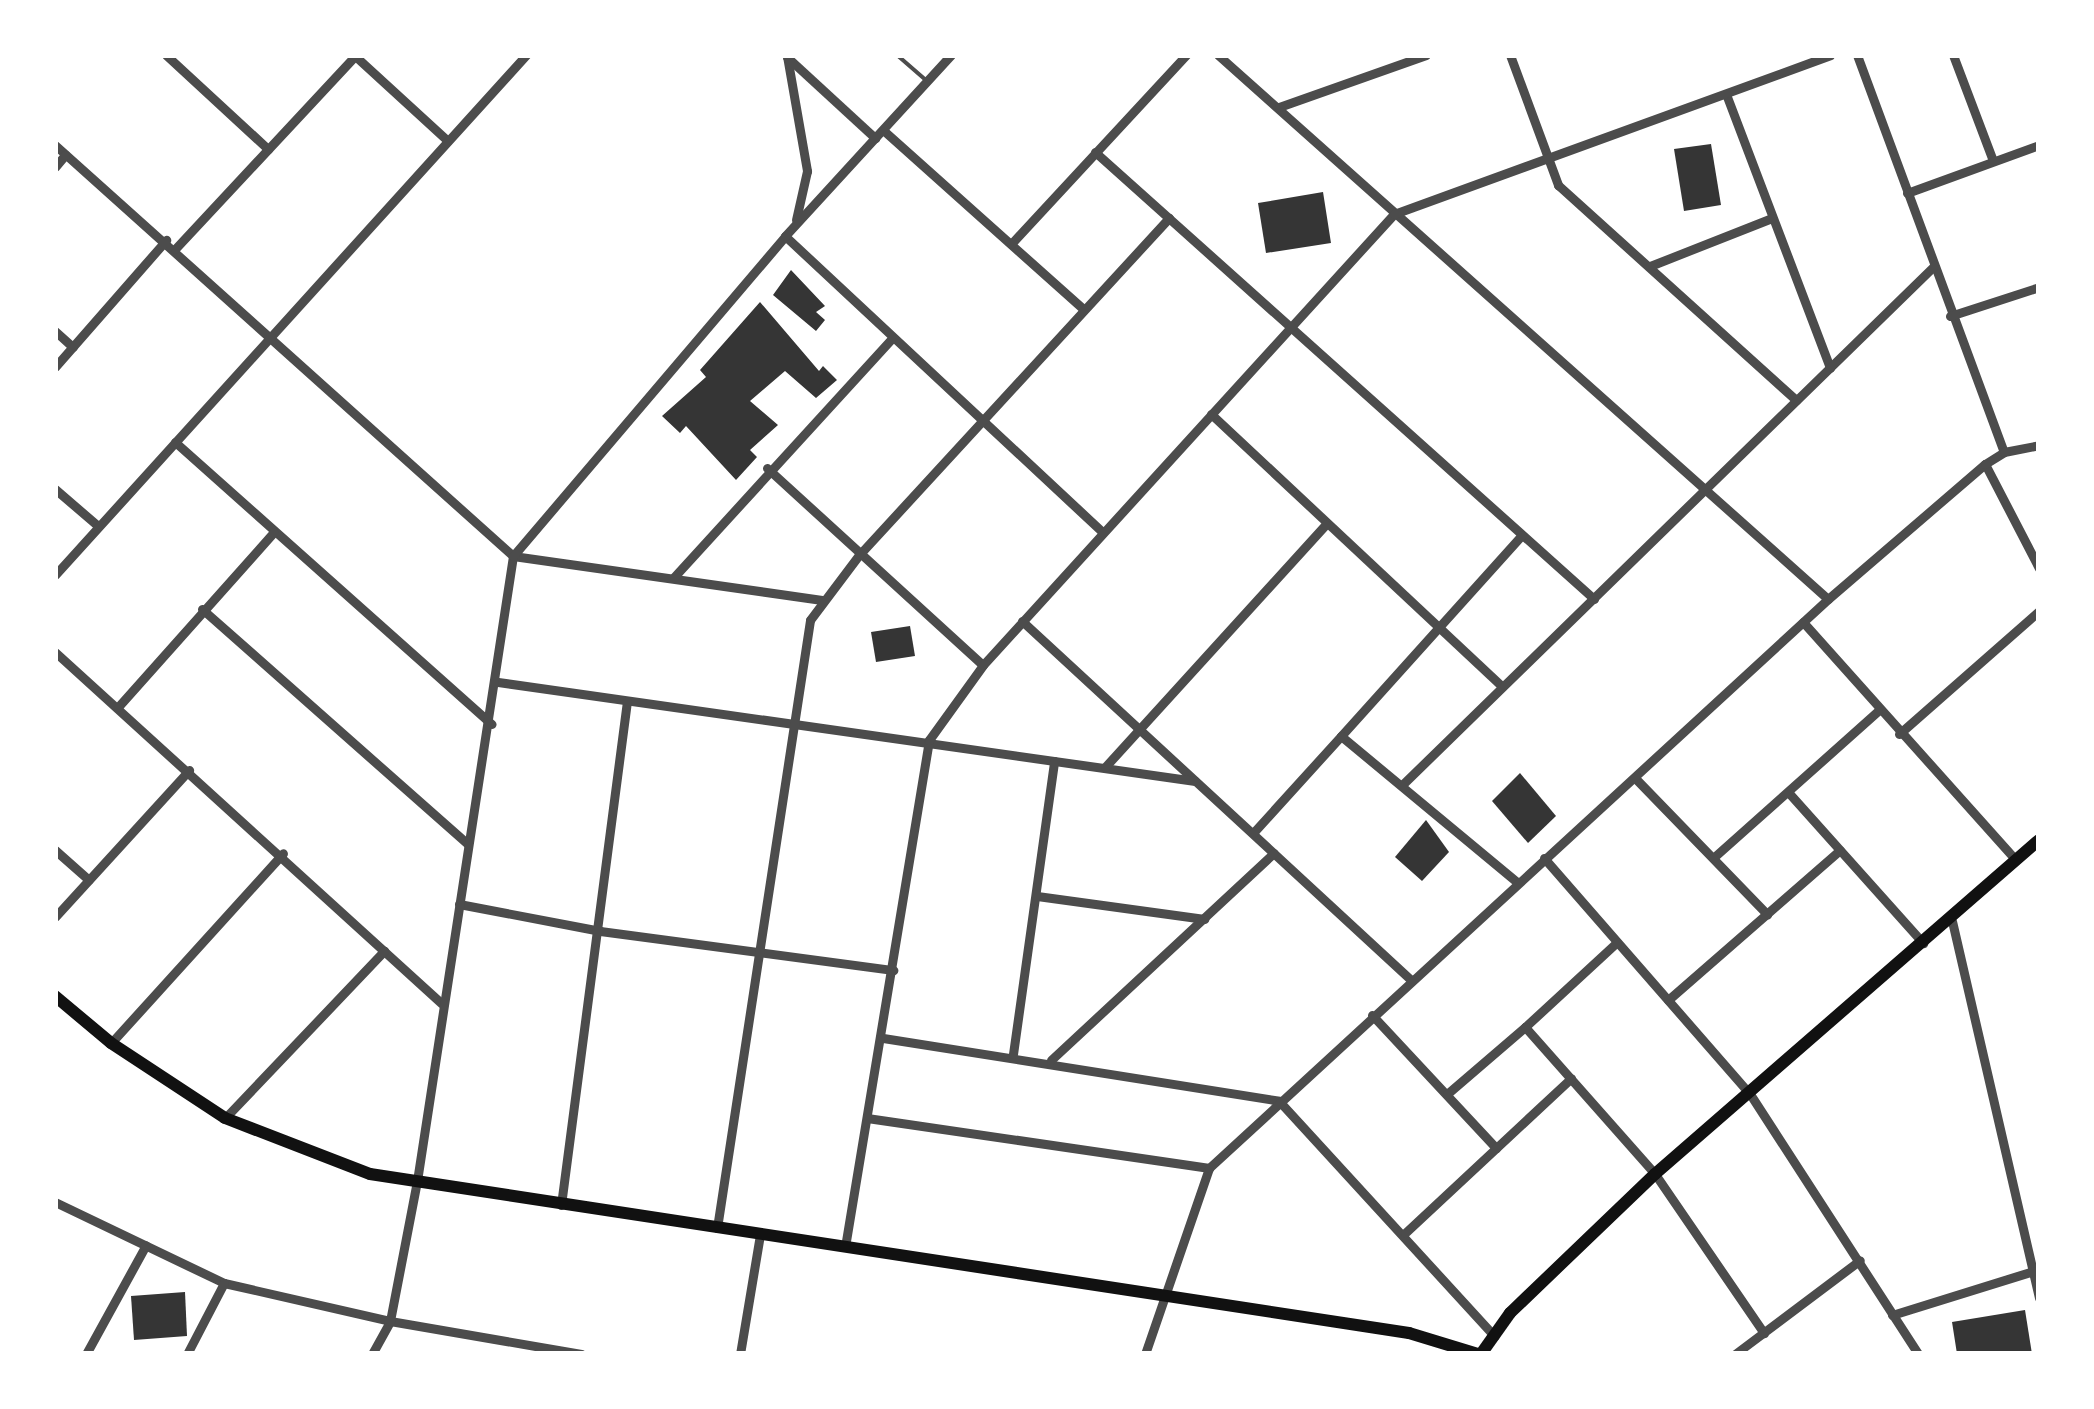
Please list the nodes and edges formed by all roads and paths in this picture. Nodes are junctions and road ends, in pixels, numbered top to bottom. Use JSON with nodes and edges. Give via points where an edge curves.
{"nodes":[{"id":1,"x":166,"y":55,"type":"edge"},
{"id":2,"x":526,"y":55,"type":"edge"},
{"id":3,"x":897,"y":55,"type":"edge"},
{"id":4,"x":951,"y":55,"type":"edge"},
{"id":5,"x":1186,"y":55,"type":"edge"},
{"id":6,"x":1218,"y":55,"type":"edge"},
{"id":7,"x":1426,"y":55,"type":"edge"},
{"id":8,"x":1510,"y":55,"type":"edge"},
{"id":9,"x":1857,"y":55,"type":"edge"},
{"id":10,"x":1953,"y":55,"type":"edge"},
{"id":11,"x":354,"y":56,"type":"edge"},
{"id":12,"x":786,"y":56,"type":"edge"},
{"id":13,"x":1822,"y":56,"type":"edge"},
{"id":14,"x":927,"y":81,"type":"junction"},
{"id":15,"x":1726,"y":94,"type":"junction"},
{"id":16,"x":1279,"y":107,"type":"junction"},
{"id":17,"x":879,"y":134,"type":"junction"},
{"id":18,"x":448,"y":140,"type":"junction"},
{"id":19,"x":55,"y":145,"type":"edge"},
{"id":20,"x":2039,"y":145,"type":"edge"},
{"id":21,"x":268,"y":149,"type":"junction"},
{"id":22,"x":1094,"y":152,"type":"junction"},
{"id":23,"x":65,"y":154,"type":"junction"},
{"id":24,"x":1993,"y":161,"type":"junction"},
{"id":25,"x":1548,"y":162,"type":"junction"},
{"id":26,"x":55,"y":167,"type":"edge"},
{"id":27,"x":1907,"y":193,"type":"junction"},
{"id":28,"x":1394,"y":214,"type":"junction"},
{"id":29,"x":1170,"y":218,"type":"junction"},
{"id":30,"x":1772,"y":218,"type":"junction"},
{"id":31,"x":794,"y":226,"type":"junction"},
{"id":32,"x":785,"y":236,"type":"junction"},
{"id":33,"x":166,"y":240,"type":"junction"},
{"id":34,"x":1011,"y":244,"type":"junction"},
{"id":35,"x":176,"y":248,"type":"junction"},
{"id":36,"x":1650,"y":266,"type":"junction"},
{"id":37,"x":1934,"y":266,"type":"junction"},
{"id":38,"x":2039,"y":288,"type":"edge"},
{"id":39,"x":1082,"y":308,"type":"junction"},
{"id":40,"x":1950,"y":316,"type":"junction"},
{"id":41,"x":1287,"y":325,"type":"junction"},
{"id":42,"x":55,"y":332,"type":"edge"},
{"id":43,"x":271,"y":336,"type":"junction"},
{"id":44,"x":891,"y":339,"type":"junction"},
{"id":45,"x":73,"y":347,"type":"junction"},
{"id":46,"x":55,"y":367,"type":"edge"},
{"id":47,"x":1830,"y":368,"type":"junction"},
{"id":48,"x":1796,"y":400,"type":"junction"},
{"id":49,"x":1211,"y":414,"type":"junction"},
{"id":50,"x":982,"y":419,"type":"junction"},
{"id":51,"x":174,"y":442,"type":"junction"},
{"id":52,"x":2039,"y":445,"type":"edge"},
{"id":53,"x":2004,"y":452,"type":"junction"},
{"id":54,"x":1985,"y":464,"type":"junction"},
{"id":55,"x":767,"y":468,"type":"junction"},
{"id":56,"x":55,"y":489,"type":"edge"},
{"id":57,"x":1705,"y":489,"type":"junction"},
{"id":58,"x":1326,"y":524,"type":"junction"},
{"id":59,"x":98,"y":526,"type":"junction"},
{"id":60,"x":274,"y":532,"type":"junction"},
{"id":61,"x":1102,"y":532,"type":"junction"},
{"id":62,"x":1522,"y":535,"type":"junction"},
{"id":63,"x":859,"y":555,"type":"junction"},
{"id":64,"x":513,"y":556,"type":"junction"},
{"id":65,"x":2039,"y":568,"type":"edge"},
{"id":66,"x":55,"y":575,"type":"edge"},
{"id":67,"x":674,"y":577,"type":"junction"},
{"id":68,"x":1594,"y":599,"type":"junction"},
{"id":69,"x":1828,"y":599,"type":"junction"},
{"id":70,"x":822,"y":600,"type":"junction"},
{"id":71,"x":202,"y":609,"type":"junction"},
{"id":72,"x":2039,"y":610,"type":"edge"},
{"id":73,"x":1022,"y":621,"type":"junction"},
{"id":74,"x":1803,"y":622,"type":"junction"},
{"id":75,"x":1438,"y":628,"type":"junction"},
{"id":76,"x":55,"y":652,"type":"edge"},
{"id":77,"x":983,"y":665,"type":"junction"},
{"id":78,"x":498,"y":682,"type":"junction"},
{"id":79,"x":1502,"y":686,"type":"junction"},
{"id":80,"x":627,"y":701,"type":"junction"},
{"id":81,"x":118,"y":707,"type":"junction"},
{"id":82,"x":1878,"y":711,"type":"junction"},
{"id":83,"x":790,"y":722,"type":"junction"},
{"id":84,"x":490,"y":724,"type":"junction"},
{"id":85,"x":1140,"y":730,"type":"junction"},
{"id":86,"x":1900,"y":734,"type":"junction"},
{"id":87,"x":1342,"y":736,"type":"junction"},
{"id":88,"x":929,"y":740,"type":"junction"},
{"id":89,"x":1054,"y":761,"type":"junction"},
{"id":90,"x":1104,"y":767,"type":"junction"},
{"id":91,"x":188,"y":770,"type":"junction"},
{"id":92,"x":1635,"y":778,"type":"junction"},
{"id":93,"x":1196,"y":781,"type":"junction"},
{"id":94,"x":1403,"y":784,"type":"junction"},
{"id":95,"x":1788,"y":792,"type":"junction"},
{"id":96,"x":1252,"y":833,"type":"junction"},
{"id":97,"x":2039,"y":840,"type":"edge"},
{"id":98,"x":468,"y":844,"type":"junction"},
{"id":99,"x":55,"y":850,"type":"edge"},
{"id":100,"x":1840,"y":850,"type":"junction"},
{"id":101,"x":283,"y":854,"type":"junction"},
{"id":102,"x":1274,"y":854,"type":"junction"},
{"id":103,"x":1544,"y":858,"type":"junction"},
{"id":104,"x":1713,"y":858,"type":"junction"},
{"id":105,"x":2016,"y":860,"type":"junction"},
{"id":106,"x":89,"y":880,"type":"junction"},
{"id":107,"x":1516,"y":882,"type":"junction"},
{"id":108,"x":1037,"y":896,"type":"junction"},
{"id":109,"x":459,"y":904,"type":"junction"},
{"id":110,"x":1767,"y":914,"type":"junction"},
{"id":111,"x":55,"y":916,"type":"edge"},
{"id":112,"x":1204,"y":920,"type":"junction"},
{"id":113,"x":1952,"y":922,"type":"junction"},
{"id":114,"x":600,"y":932,"type":"junction"},
{"id":115,"x":1617,"y":942,"type":"junction"},
{"id":116,"x":1924,"y":944,"type":"junction"},
{"id":117,"x":756,"y":951,"type":"junction"},
{"id":118,"x":384,"y":952,"type":"junction"},
{"id":119,"x":894,"y":970,"type":"junction"},
{"id":120,"x":1411,"y":980,"type":"junction"},
{"id":121,"x":55,"y":996,"type":"edge"},
{"id":122,"x":1668,"y":1000,"type":"junction"},
{"id":123,"x":441,"y":1003,"type":"junction"},
{"id":124,"x":1372,"y":1015,"type":"junction"},
{"id":125,"x":1525,"y":1027,"type":"junction"},
{"id":126,"x":883,"y":1038,"type":"junction"},
{"id":127,"x":111,"y":1043,"type":"junction"},
{"id":128,"x":1013,"y":1054,"type":"junction"},
{"id":129,"x":1051,"y":1060,"type":"junction"},
{"id":130,"x":1571,"y":1078,"type":"junction"},
{"id":131,"x":1447,"y":1094,"type":"junction"},
{"id":132,"x":1750,"y":1094,"type":"junction"},
{"id":133,"x":1279,"y":1101,"type":"junction"},
{"id":134,"x":225,"y":1118,"type":"junction"},
{"id":135,"x":867,"y":1118,"type":"junction"},
{"id":136,"x":1496,"y":1148,"type":"junction"},
{"id":137,"x":1209,"y":1168,"type":"junction"},
{"id":138,"x":1655,"y":1174,"type":"junction"},
{"id":139,"x":417,"y":1181,"type":"junction"},
{"id":140,"x":59,"y":1204,"type":"edge"},
{"id":141,"x":560,"y":1208,"type":"junction"},
{"id":142,"x":55,"y":1219,"type":"edge"},
{"id":143,"x":717,"y":1228,"type":"junction"},
{"id":144,"x":1405,"y":1233,"type":"junction"},
{"id":145,"x":760,"y":1234,"type":"junction"},
{"id":146,"x":146,"y":1245,"type":"junction"},
{"id":147,"x":845,"y":1247,"type":"junction"},
{"id":148,"x":1860,"y":1260,"type":"junction"},
{"id":149,"x":2034,"y":1270,"type":"junction"},
{"id":150,"x":224,"y":1282,"type":"junction"},
{"id":151,"x":1160,"y":1296,"type":"junction"},
{"id":152,"x":2039,"y":1298,"type":"edge"},
{"id":153,"x":1892,"y":1315,"type":"junction"},
{"id":154,"x":390,"y":1321,"type":"junction"},
{"id":155,"x":1764,"y":1333,"type":"junction"},
{"id":156,"x":1494,"y":1336,"type":"junction"},
{"id":157,"x":86,"y":1354,"type":"edge"},
{"id":158,"x":187,"y":1354,"type":"edge"},
{"id":159,"x":372,"y":1354,"type":"edge"},
{"id":160,"x":575,"y":1354,"type":"edge"},
{"id":161,"x":740,"y":1354,"type":"edge"},
{"id":162,"x":1145,"y":1354,"type":"edge"},
{"id":163,"x":1480,"y":1354,"type":"edge"},
{"id":164,"x":1735,"y":1354,"type":"edge"},
{"id":165,"x":1918,"y":1354,"type":"edge"}],
"edges":[{"from":1,"to":21,"type":"street"},
{"from":2,"to":18,"type":"street"},
{"from":3,"to":14,"type":"lane"},
{"from":4,"to":14,"type":"street"},
{"from":5,"to":22,"type":"street"},
{"from":6,"to":16,"type":"street"},
{"from":7,"to":16,"type":"street"},
{"from":8,"to":25,"type":"street"},
{"from":9,"to":27,"type":"street"},
{"from":10,"to":24,"type":"street"},
{"from":11,"to":18,"type":"street"},
{"from":11,"to":21,"type":"street"},
{"from":12,"to":17,"type":"street"},
{"from":12,"to":31,"type":"street","via":[[807,171]]},
{"from":13,"to":15,"type":"street"},
{"from":14,"to":17,"type":"street"},
{"from":15,"to":25,"type":"street"},
{"from":15,"to":30,"type":"street"},
{"from":16,"to":28,"type":"street"},
{"from":17,"to":31,"type":"street"},
{"from":17,"to":34,"type":"street"},
{"from":18,"to":43,"type":"street"},
{"from":19,"to":23,"type":"street"},
{"from":20,"to":24,"type":"street"},
{"from":21,"to":35,"type":"street"},
{"from":22,"to":29,"type":"street"},
{"from":22,"to":34,"type":"street"},
{"from":23,"to":26,"type":"street"},
{"from":23,"to":33,"type":"street"},
{"from":24,"to":27,"type":"street"},
{"from":25,"to":28,"type":"street"},
{"from":25,"to":36,"type":"street","via":[[1572,200]]},
{"from":27,"to":37,"type":"street"},
{"from":28,"to":41,"type":"street"},
{"from":28,"to":57,"type":"street"},
{"from":29,"to":39,"type":"street"},
{"from":29,"to":41,"type":"street"},
{"from":30,"to":36,"type":"street"},
{"from":30,"to":47,"type":"street"},
{"from":31,"to":32,"type":"street"},
{"from":32,"to":44,"type":"street"},
{"from":32,"to":64,"type":"street"},
{"from":33,"to":35,"type":"street"},
{"from":33,"to":45,"type":"street"},
{"from":34,"to":39,"type":"street"},
{"from":35,"to":43,"type":"street"},
{"from":36,"to":48,"type":"street"},
{"from":37,"to":40,"type":"street"},
{"from":37,"to":47,"type":"street"},
{"from":38,"to":40,"type":"street"},
{"from":39,"to":50,"type":"street"},
{"from":40,"to":53,"type":"street"},
{"from":41,"to":49,"type":"street"},
{"from":41,"to":62,"type":"street"},
{"from":42,"to":45,"type":"street"},
{"from":43,"to":51,"type":"street"},
{"from":43,"to":64,"type":"street"},
{"from":44,"to":50,"type":"street"},
{"from":44,"to":55,"type":"street"},
{"from":45,"to":46,"type":"street"},
{"from":47,"to":48,"type":"street"},
{"from":48,"to":57,"type":"street"},
{"from":49,"to":58,"type":"street"},
{"from":49,"to":61,"type":"street"},
{"from":50,"to":61,"type":"street"},
{"from":50,"to":63,"type":"street"},
{"from":51,"to":59,"type":"street"},
{"from":51,"to":60,"type":"street"},
{"from":52,"to":53,"type":"street"},
{"from":53,"to":54,"type":"street"},
{"from":54,"to":65,"type":"street"},
{"from":54,"to":69,"type":"street"},
{"from":55,"to":63,"type":"street"},
{"from":55,"to":67,"type":"street"},
{"from":56,"to":59,"type":"street"},
{"from":57,"to":68,"type":"street"},
{"from":57,"to":69,"type":"street"},
{"from":58,"to":75,"type":"street"},
{"from":58,"to":85,"type":"street"},
{"from":59,"to":66,"type":"street"},
{"from":60,"to":71,"type":"street"},
{"from":60,"to":84,"type":"street"},
{"from":61,"to":73,"type":"street"},
{"from":62,"to":68,"type":"street"},
{"from":62,"to":75,"type":"street"},
{"from":63,"to":70,"type":"street"},
{"from":63,"to":77,"type":"street"},
{"from":64,"to":67,"type":"street"},
{"from":64,"to":78,"type":"street"},
{"from":67,"to":70,"type":"street"},
{"from":68,"to":79,"type":"street"},
{"from":69,"to":74,"type":"street"},
{"from":70,"to":83,"type":"street","via":[[803,645]]},
{"from":71,"to":81,"type":"street"},
{"from":71,"to":98,"type":"street"},
{"from":72,"to":86,"type":"street"},
{"from":73,"to":77,"type":"street"},
{"from":73,"to":85,"type":"street"},
{"from":74,"to":82,"type":"street"},
{"from":74,"to":92,"type":"street"},
{"from":75,"to":79,"type":"street"},
{"from":75,"to":87,"type":"street"},
{"from":76,"to":81,"type":"street"},
{"from":77,"to":88,"type":"street"},
{"from":78,"to":80,"type":"street"},
{"from":78,"to":84,"type":"street"},
{"from":79,"to":94,"type":"street"},
{"from":80,"to":83,"type":"street"},
{"from":80,"to":114,"type":"street"},
{"from":81,"to":91,"type":"street"},
{"from":82,"to":86,"type":"street"},
{"from":82,"to":95,"type":"street"},
{"from":83,"to":88,"type":"street"},
{"from":83,"to":117,"type":"street"},
{"from":84,"to":98,"type":"street"},
{"from":85,"to":90,"type":"street"},
{"from":85,"to":93,"type":"street"},
{"from":86,"to":105,"type":"street"},
{"from":87,"to":94,"type":"street"},
{"from":87,"to":96,"type":"street"},
{"from":88,"to":89,"type":"street"},
{"from":88,"to":119,"type":"street"},
{"from":89,"to":90,"type":"street"},
{"from":89,"to":108,"type":"street"},
{"from":90,"to":93,"type":"street"},
{"from":91,"to":101,"type":"street"},
{"from":91,"to":106,"type":"street"},
{"from":92,"to":103,"type":"street"},
{"from":92,"to":104,"type":"street"},
{"from":93,"to":96,"type":"street"},
{"from":94,"to":107,"type":"street"},
{"from":95,"to":100,"type":"street"},
{"from":95,"to":104,"type":"street"},
{"from":96,"to":102,"type":"street"},
{"from":97,"to":105,"type":"main road"},
{"from":98,"to":109,"type":"street"},
{"from":99,"to":106,"type":"street"},
{"from":100,"to":110,"type":"street"},
{"from":100,"to":116,"type":"street"},
{"from":101,"to":118,"type":"street"},
{"from":101,"to":127,"type":"street"},
{"from":102,"to":112,"type":"street"},
{"from":102,"to":120,"type":"street"},
{"from":103,"to":107,"type":"street"},
{"from":103,"to":115,"type":"street"},
{"from":104,"to":110,"type":"street"},
{"from":105,"to":113,"type":"main road"},
{"from":106,"to":111,"type":"street"},
{"from":107,"to":120,"type":"street"},
{"from":108,"to":112,"type":"street"},
{"from":108,"to":128,"type":"street"},
{"from":109,"to":114,"type":"street"},
{"from":109,"to":123,"type":"street"},
{"from":110,"to":122,"type":"street"},
{"from":112,"to":129,"type":"street"},
{"from":113,"to":116,"type":"main road"},
{"from":113,"to":149,"type":"street"},
{"from":114,"to":117,"type":"street"},
{"from":114,"to":141,"type":"street"},
{"from":115,"to":122,"type":"street"},
{"from":115,"to":125,"type":"street"},
{"from":116,"to":132,"type":"main road"},
{"from":117,"to":119,"type":"street"},
{"from":117,"to":143,"type":"street"},
{"from":118,"to":123,"type":"street"},
{"from":118,"to":134,"type":"street"},
{"from":119,"to":126,"type":"street"},
{"from":120,"to":124,"type":"street"},
{"from":121,"to":127,"type":"main road"},
{"from":122,"to":132,"type":"street"},
{"from":123,"to":139,"type":"street"},
{"from":124,"to":131,"type":"street"},
{"from":124,"to":133,"type":"street"},
{"from":125,"to":130,"type":"street"},
{"from":125,"to":131,"type":"street"},
{"from":126,"to":128,"type":"street"},
{"from":126,"to":135,"type":"street"},
{"from":127,"to":134,"type":"main road"},
{"from":128,"to":129,"type":"street"},
{"from":129,"to":133,"type":"street"},
{"from":130,"to":136,"type":"street"},
{"from":130,"to":138,"type":"street"},
{"from":131,"to":136,"type":"street"},
{"from":132,"to":138,"type":"main road"},
{"from":132,"to":148,"type":"street"},
{"from":133,"to":137,"type":"street"},
{"from":133,"to":144,"type":"street"},
{"from":134,"to":139,"type":"main road","via":[[370,1174]]},
{"from":135,"to":137,"type":"street"},
{"from":135,"to":147,"type":"street"},
{"from":136,"to":144,"type":"street"},
{"from":137,"to":151,"type":"street"},
{"from":138,"to":155,"type":"street"},
{"from":138,"to":156,"type":"main road"},
{"from":139,"to":141,"type":"main road"},
{"from":139,"to":154,"type":"street"},
{"from":140,"to":142,"type":"street"},
{"from":140,"to":146,"type":"street"},
{"from":141,"to":143,"type":"main road"},
{"from":143,"to":145,"type":"main road"},
{"from":144,"to":156,"type":"street"},
{"from":145,"to":147,"type":"main road"},
{"from":145,"to":161,"type":"street"},
{"from":146,"to":150,"type":"street"},
{"from":146,"to":157,"type":"street"},
{"from":147,"to":151,"type":"main road"},
{"from":148,"to":153,"type":"street"},
{"from":148,"to":155,"type":"street"},
{"from":149,"to":152,"type":"street"},
{"from":149,"to":153,"type":"street"},
{"from":150,"to":154,"type":"street"},
{"from":150,"to":158,"type":"street"},
{"from":151,"to":162,"type":"street"},
{"from":151,"to":163,"type":"main road","via":[[1409,1334]]},
{"from":153,"to":165,"type":"street"},
{"from":154,"to":159,"type":"street"},
{"from":154,"to":160,"type":"street"},
{"from":155,"to":164,"type":"street"},
{"from":156,"to":163,"type":"main road"}]}
